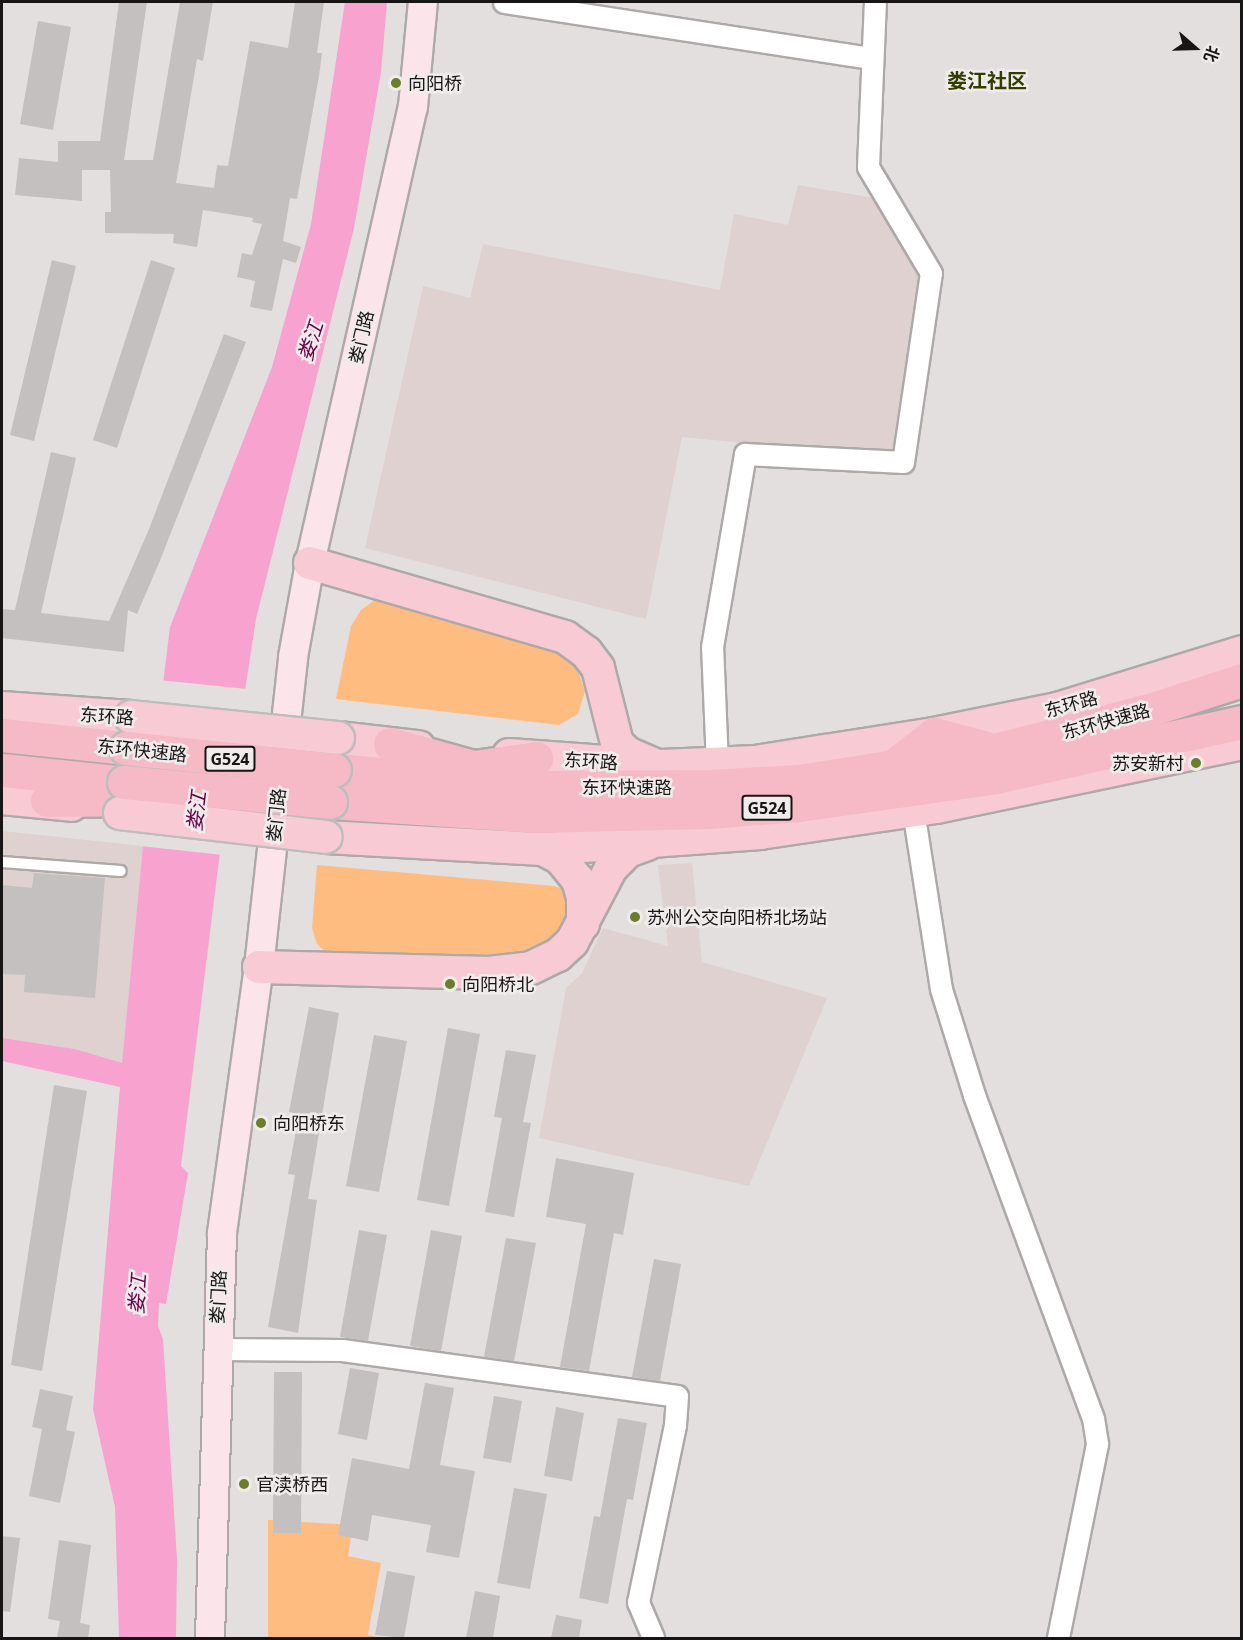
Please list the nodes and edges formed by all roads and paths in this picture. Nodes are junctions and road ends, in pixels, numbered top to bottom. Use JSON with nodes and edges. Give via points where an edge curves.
{"nodes":[{"id":1,"x":423,"y":2,"type":"edge"},
{"id":2,"x":443,"y":2,"type":"edge"},
{"id":3,"x":504,"y":2,"type":"edge"},
{"id":4,"x":875,"y":2,"type":"edge"},
{"id":5,"x":872,"y":58,"type":"junction"},
{"id":6,"x":319,"y":565,"type":"junction"},
{"id":7,"x":1242,"y":652,"type":"edge"},
{"id":8,"x":1242,"y":680,"type":"edge"},
{"id":9,"x":2,"y":708,"type":"edge"},
{"id":10,"x":607,"y":711,"type":"junction"},
{"id":11,"x":1242,"y":722,"type":"edge"},
{"id":12,"x":128,"y":732,"type":"junction"},
{"id":13,"x":934,"y":734,"type":"junction"},
{"id":14,"x":2,"y":735,"type":"edge"},
{"id":15,"x":1242,"y":743,"type":"edge"},
{"id":16,"x":390,"y":744,"type":"junction"},
{"id":17,"x":995,"y":763,"type":"junction"},
{"id":18,"x":717,"y":764,"type":"junction"},
{"id":19,"x":661,"y":766,"type":"junction"},
{"id":20,"x":473,"y":767,"type":"junction"},
{"id":21,"x":888,"y":769,"type":"junction"},
{"id":22,"x":2,"y":770,"type":"edge"},
{"id":23,"x":539,"y":772,"type":"junction"},
{"id":24,"x":412,"y":776,"type":"junction"},
{"id":25,"x":2,"y":798,"type":"edge"},
{"id":26,"x":121,"y":799,"type":"junction"},
{"id":27,"x":47,"y":800,"type":"joint"},
{"id":28,"x":913,"y":810,"type":"junction"},
{"id":29,"x":651,"y":843,"type":"junction"},
{"id":30,"x":543,"y":849,"type":"junction"},
{"id":31,"x":2,"y":862,"type":"edge"},
{"id":32,"x":121,"y":871,"type":"dead end"},
{"id":33,"x":583,"y":925,"type":"junction"},
{"id":34,"x":269,"y":968,"type":"junction"},
{"id":35,"x":225,"y":1349,"type":"junction"},
{"id":36,"x":210,"y":1638,"type":"edge"},
{"id":37,"x":230,"y":1638,"type":"edge"},
{"id":38,"x":653,"y":1638,"type":"edge"},
{"id":39,"x":1058,"y":1638,"type":"edge"}],
"edges":[{"from":1,"to":6,"type":"main road","name":"娄门路","via":[[412,107]]},
{"from":2,"to":6,"type":"main road","name":"娄门路","via":[[432,111]]},
{"from":3,"to":5,"type":"street"},
{"from":4,"to":5,"type":"street"},
{"from":5,"to":18,"type":"street","via":[[868,167],[931,273],[903,462],[745,454],[712,647]]},
{"from":6,"to":10,"type":"main road","via":[[565,637],[586,652],[598,668],[606,690]]},
{"from":6,"to":34,"type":"main road","name":"娄门路","via":[[291,675]]},
{"from":7,"to":13,"type":"main road","name":"东环路","via":[[1057,709]]},
{"from":8,"to":17,"type":"highway","name":"东环快速路","number":"G524"},
{"from":9,"to":12,"type":"main road","name":"东环路"},
{"from":10,"to":19,"type":"main road","via":[[612,735],[621,747]]},
{"from":10,"to":23,"type":"main road","via":[[598,730],[586,742]]},
{"from":11,"to":17,"type":"highway","name":"东环快速路","number":"G524"},
{"from":12,"to":14,"type":"highway","name":"东环快速路","number":"G524"},
{"from":12,"to":16,"type":"main road","name":"东环路","bridge":true,"via":[[338,738]]},
{"from":12,"to":24,"type":"highway","name":"东环快速路","number":"G524","bridge":true,"via":[[334,770]]},
{"from":13,"to":17,"type":"highway"},
{"from":13,"to":18,"type":"main road","name":"东环路","via":[[755,762]]},
{"from":13,"to":21,"type":"highway"},
{"from":15,"to":28,"type":"main road","via":[[1073,781]]},
{"from":16,"to":20,"type":"highway"},
{"from":16,"to":23,"type":"main road","name":"东环路"},
{"from":17,"to":21,"type":"highway","name":"东环快速路","number":"G524"},
{"from":17,"to":26,"type":"highway","name":"东环快速路","number":"G524","bridge":true,"via":[[798,806],[629,815],[525,816],[242,793]]},
{"from":18,"to":19,"type":"main road","name":"东环路"},
{"from":19,"to":23,"type":"main road","name":"东环路"},
{"from":20,"to":23,"type":"highway"},
{"from":20,"to":24,"type":"highway"},
{"from":21,"to":23,"type":"highway","name":"东环快速路","number":"G524","via":[[753,784]]},
{"from":22,"to":26,"type":"highway","name":"东环快速路","number":"G524"},
{"from":23,"to":24,"type":"highway","name":"东环快速路","number":"G524"},
{"from":25,"to":27,"type":"main road"},
{"from":26,"to":27,"type":"highway"},
{"from":26,"to":30,"type":"main road","bridge":true,"via":[[326,837]]},
{"from":28,"to":29,"type":"main road","via":[[760,833]]},
{"from":28,"to":39,"type":"street","via":[[941,989],[974,1095],[1093,1418],[1097,1444]]},
{"from":29,"to":30,"type":"main road"},
{"from":29,"to":33,"type":"main road","via":[[617,861]]},
{"from":30,"to":33,"type":"main road","via":[[567,864],[578,880],[584,898]]},
{"from":31,"to":32,"type":"lane"},
{"from":33,"to":34,"type":"main road","via":[[558,955],[517,971]]},
{"from":34,"to":35,"type":"main road","name":"娄门路","via":[[222,1233]]},
{"from":35,"to":36,"type":"main road","name":"娄门路"},
{"from":35,"to":37,"type":"main road","name":"娄门路"},
{"from":35,"to":38,"type":"street","via":[[342,1350],[677,1396],[675,1425],[638,1602]]}]}
